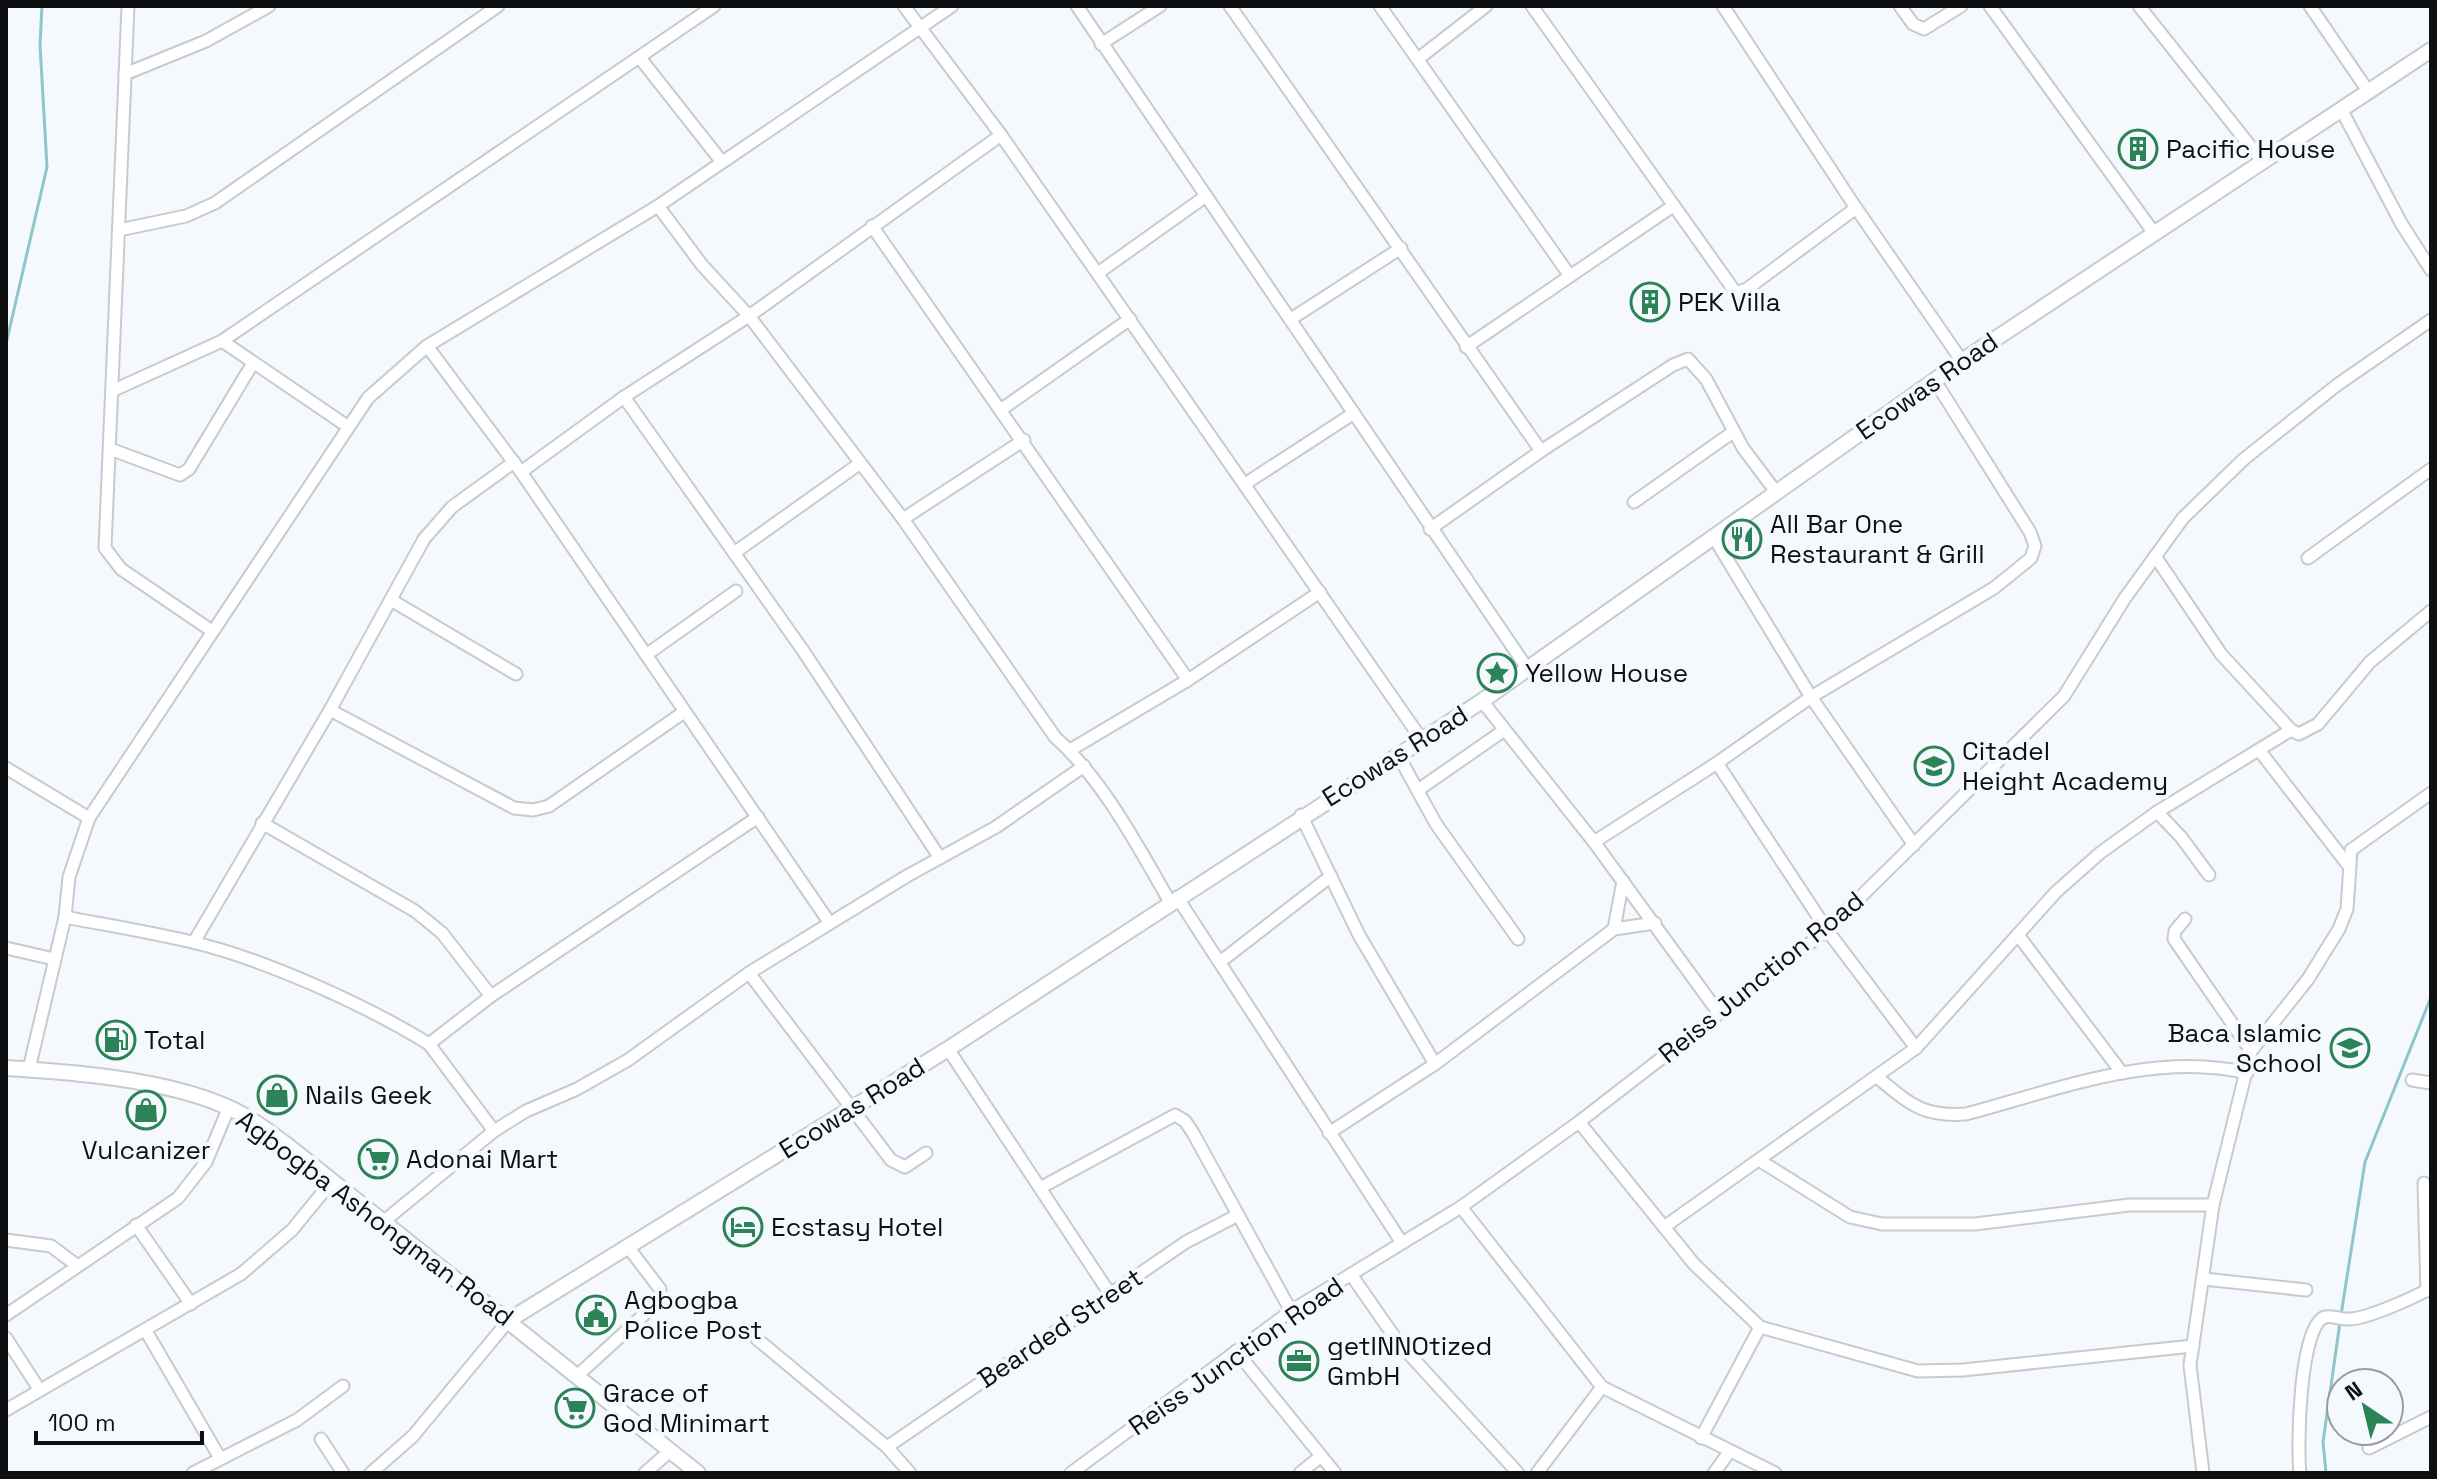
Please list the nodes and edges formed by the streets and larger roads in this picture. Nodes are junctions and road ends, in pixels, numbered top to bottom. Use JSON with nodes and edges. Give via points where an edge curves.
{"nodes":[{"id":1,"x":128,"y":6,"type":"edge"},
{"id":2,"x":269,"y":6,"type":"edge"},
{"id":3,"x":498,"y":6,"type":"edge"},
{"id":4,"x":714,"y":6,"type":"edge"},
{"id":5,"x":904,"y":6,"type":"edge"},
{"id":6,"x":952,"y":6,"type":"edge"},
{"id":7,"x":1077,"y":6,"type":"edge"},
{"id":8,"x":1160,"y":6,"type":"edge"},
{"id":9,"x":1230,"y":6,"type":"edge"},
{"id":10,"x":1380,"y":6,"type":"edge"},
{"id":11,"x":1486,"y":6,"type":"edge"},
{"id":12,"x":1532,"y":6,"type":"edge"},
{"id":13,"x":1723,"y":6,"type":"edge"},
{"id":14,"x":1900,"y":6,"type":"edge"},
{"id":15,"x":1961,"y":6,"type":"edge"},
{"id":16,"x":1990,"y":6,"type":"edge"},
{"id":17,"x":2139,"y":6,"type":"edge"},
{"id":18,"x":2310,"y":6,"type":"edge"},
{"id":19,"x":920,"y":27,"type":"junction"},
{"id":20,"x":1101,"y":44,"type":"junction"},
{"id":21,"x":2431,"y":50,"type":"edge"},
{"id":22,"x":640,"y":58,"type":"junction"},
{"id":23,"x":1418,"y":59,"type":"junction"},
{"id":24,"x":125,"y":74,"type":"junction"},
{"id":25,"x":2368,"y":91,"type":"junction"},
{"id":26,"x":2341,"y":109,"type":"junction"},
{"id":27,"x":1001,"y":135,"type":"junction"},
{"id":28,"x":2262,"y":161,"type":"junction"},
{"id":29,"x":722,"y":162,"type":"junction"},
{"id":30,"x":1206,"y":196,"type":"junction"},
{"id":31,"x":658,"y":206,"type":"junction"},
{"id":32,"x":1673,"y":206,"type":"junction"},
{"id":33,"x":1856,"y":208,"type":"junction"},
{"id":34,"x":872,"y":226,"type":"junction"},
{"id":35,"x":119,"y":230,"type":"junction"},
{"id":36,"x":2154,"y":233,"type":"junction"},
{"id":37,"x":1401,"y":248,"type":"junction"},
{"id":38,"x":2431,"y":270,"type":"edge"},
{"id":39,"x":1098,"y":273,"type":"junction"},
{"id":40,"x":1570,"y":276,"type":"junction"},
{"id":41,"x":749,"y":316,"type":"junction"},
{"id":42,"x":1130,"y":319,"type":"junction"},
{"id":43,"x":1291,"y":319,"type":"junction"},
{"id":44,"x":2431,"y":320,"type":"edge"},
{"id":45,"x":222,"y":341,"type":"junction"},
{"id":46,"x":427,"y":346,"type":"junction"},
{"id":47,"x":1466,"y":347,"type":"junction"},
{"id":48,"x":1962,"y":361,"type":"junction"},
{"id":49,"x":253,"y":363,"type":"junction"},
{"id":50,"x":1935,"y":381,"type":"junction"},
{"id":51,"x":114,"y":390,"type":"junction"},
{"id":52,"x":624,"y":397,"type":"junction"},
{"id":53,"x":1002,"y":409,"type":"junction"},
{"id":54,"x":1354,"y":413,"type":"junction"},
{"id":55,"x":347,"y":426,"type":"junction"},
{"id":56,"x":1733,"y":432,"type":"junction"},
{"id":57,"x":1024,"y":440,"type":"junction"},
{"id":58,"x":110,"y":449,"type":"junction"},
{"id":59,"x":1541,"y":451,"type":"junction"},
{"id":60,"x":859,"y":464,"type":"junction"},
{"id":61,"x":518,"y":467,"type":"junction"},
{"id":62,"x":2431,"y":469,"type":"edge"},
{"id":63,"x":1245,"y":484,"type":"junction"},
{"id":64,"x":1776,"y":492,"type":"junction"},
{"id":65,"x":1634,"y":502,"type":"dead end"},
{"id":66,"x":903,"y":519,"type":"junction"},
{"id":67,"x":1430,"y":529,"type":"junction"},
{"id":68,"x":1713,"y":536,"type":"junction"},
{"id":69,"x":734,"y":553,"type":"junction"},
{"id":70,"x":2155,"y":556,"type":"junction"},
{"id":71,"x":2308,"y":558,"type":"dead end"},
{"id":72,"x":736,"y":591,"type":"dead end"},
{"id":73,"x":1320,"y":592,"type":"junction"},
{"id":74,"x":391,"y":600,"type":"junction"},
{"id":75,"x":2431,"y":611,"type":"edge"},
{"id":76,"x":212,"y":631,"type":"junction"},
{"id":77,"x":646,"y":655,"type":"junction"},
{"id":78,"x":1527,"y":668,"type":"junction"},
{"id":79,"x":516,"y":674,"type":"dead end"},
{"id":80,"x":1188,"y":680,"type":"junction"},
{"id":81,"x":1811,"y":697,"type":"junction"},
{"id":82,"x":1482,"y":701,"type":"junction"},
{"id":83,"x":330,"y":710,"type":"junction"},
{"id":84,"x":684,"y":712,"type":"junction"},
{"id":85,"x":2291,"y":730,"type":"junction"},
{"id":86,"x":1503,"y":731,"type":"junction"},
{"id":87,"x":1422,"y":740,"type":"junction"},
{"id":88,"x":1070,"y":750,"type":"junction"},
{"id":89,"x":2259,"y":750,"type":"junction"},
{"id":90,"x":1398,"y":755,"type":"junction"},
{"id":91,"x":1717,"y":763,"type":"junction"},
{"id":92,"x":1084,"y":766,"type":"junction"},
{"id":93,"x":6,"y":768,"type":"edge"},
{"id":94,"x":1418,"y":790,"type":"junction"},
{"id":95,"x":2431,"y":793,"type":"edge"},
{"id":96,"x":2157,"y":812,"type":"junction"},
{"id":97,"x":1301,"y":815,"type":"junction"},
{"id":98,"x":758,"y":817,"type":"junction"},
{"id":99,"x":89,"y":818,"type":"junction"},
{"id":100,"x":262,"y":823,"type":"junction"},
{"id":101,"x":1594,"y":842,"type":"junction"},
{"id":102,"x":1914,"y":845,"type":"junction"},
{"id":103,"x":940,"y":858,"type":"junction"},
{"id":104,"x":2348,"y":865,"type":"junction"},
{"id":105,"x":2209,"y":875,"type":"dead end"},
{"id":106,"x":1331,"y":876,"type":"junction"},
{"id":107,"x":1623,"y":881,"type":"junction"},
{"id":108,"x":1174,"y":899,"type":"junction"},
{"id":109,"x":65,"y":917,"type":"junction"},
{"id":110,"x":2185,"y":919,"type":"dead end"},
{"id":111,"x":829,"y":922,"type":"junction"},
{"id":112,"x":1655,"y":923,"type":"junction"},
{"id":113,"x":1614,"y":929,"type":"junction"},
{"id":114,"x":1827,"y":930,"type":"junction"},
{"id":115,"x":2018,"y":935,"type":"junction"},
{"id":116,"x":1518,"y":939,"type":"dead end"},
{"id":117,"x":194,"y":942,"type":"junction"},
{"id":118,"x":6,"y":948,"type":"edge"},
{"id":119,"x":54,"y":959,"type":"junction"},
{"id":120,"x":1220,"y":962,"type":"junction"},
{"id":121,"x":749,"y":973,"type":"junction"},
{"id":122,"x":491,"y":996,"type":"junction"},
{"id":123,"x":1718,"y":1012,"type":"junction"},
{"id":124,"x":429,"y":1044,"type":"junction"},
{"id":125,"x":1916,"y":1048,"type":"junction"},
{"id":126,"x":948,"y":1049,"type":"junction"},
{"id":127,"x":2251,"y":1051,"type":"junction"},
{"id":128,"x":1435,"y":1064,"type":"junction"},
{"id":129,"x":6,"y":1068,"type":"edge"},
{"id":130,"x":29,"y":1069,"type":"junction"},
{"id":131,"x":2122,"y":1073,"type":"junction"},
{"id":132,"x":2247,"y":1073,"type":"junction"},
{"id":133,"x":1878,"y":1078,"type":"junction"},
{"id":134,"x":2412,"y":1080,"type":"dead end"},
{"id":135,"x":2431,"y":1083,"type":"edge"},
{"id":136,"x":229,"y":1107,"type":"junction"},
{"id":137,"x":850,"y":1109,"type":"junction"},
{"id":138,"x":1579,"y":1122,"type":"junction"},
{"id":139,"x":494,"y":1131,"type":"junction"},
{"id":140,"x":1329,"y":1133,"type":"junction"},
{"id":141,"x":926,"y":1153,"type":"dead end"},
{"id":142,"x":1759,"y":1160,"type":"junction"},
{"id":143,"x":332,"y":1181,"type":"junction"},
{"id":144,"x":2424,"y":1183,"type":"dead end"},
{"id":145,"x":1040,"y":1188,"type":"junction"},
{"id":146,"x":2213,"y":1205,"type":"junction"},
{"id":147,"x":1461,"y":1207,"type":"junction"},
{"id":148,"x":1236,"y":1216,"type":"junction"},
{"id":149,"x":383,"y":1222,"type":"junction"},
{"id":150,"x":136,"y":1225,"type":"junction"},
{"id":151,"x":1664,"y":1227,"type":"junction"},
{"id":152,"x":6,"y":1240,"type":"edge"},
{"id":153,"x":1402,"y":1243,"type":"junction"},
{"id":154,"x":628,"y":1247,"type":"junction"},
{"id":155,"x":75,"y":1264,"type":"junction"},
{"id":156,"x":1352,"y":1276,"type":"junction"},
{"id":157,"x":2204,"y":1279,"type":"junction"},
{"id":158,"x":2306,"y":1290,"type":"dead end"},
{"id":159,"x":2429,"y":1290,"type":"edge"},
{"id":160,"x":1110,"y":1294,"type":"junction"},
{"id":161,"x":191,"y":1304,"type":"junction"},
{"id":162,"x":1291,"y":1311,"type":"junction"},
{"id":163,"x":6,"y":1315,"type":"edge"},
{"id":164,"x":509,"y":1320,"type":"junction"},
{"id":165,"x":1760,"y":1327,"type":"junction"},
{"id":166,"x":146,"y":1331,"type":"junction"},
{"id":167,"x":6,"y":1338,"type":"edge"},
{"id":168,"x":757,"y":1339,"type":"dead end"},
{"id":169,"x":2193,"y":1346,"type":"junction"},
{"id":170,"x":1236,"y":1351,"type":"junction"},
{"id":171,"x":578,"y":1375,"type":"junction"},
{"id":172,"x":343,"y":1386,"type":"dead end"},
{"id":173,"x":1602,"y":1387,"type":"junction"},
{"id":174,"x":39,"y":1389,"type":"junction"},
{"id":175,"x":6,"y":1410,"type":"edge"},
{"id":176,"x":2431,"y":1417,"type":"edge"},
{"id":177,"x":1701,"y":1438,"type":"junction"},
{"id":178,"x":321,"y":1439,"type":"dead end"},
{"id":179,"x":887,"y":1447,"type":"junction"},
{"id":180,"x":2369,"y":1448,"type":"dead end"},
{"id":181,"x":670,"y":1451,"type":"junction"},
{"id":182,"x":1730,"y":1451,"type":"junction"},
{"id":183,"x":1320,"y":1457,"type":"junction"},
{"id":184,"x":220,"y":1458,"type":"junction"},
{"id":185,"x":193,"y":1473,"type":"edge"},
{"id":186,"x":343,"y":1473,"type":"edge"},
{"id":187,"x":371,"y":1473,"type":"edge"},
{"id":188,"x":645,"y":1473,"type":"edge"},
{"id":189,"x":698,"y":1473,"type":"edge"},
{"id":190,"x":910,"y":1473,"type":"edge"},
{"id":191,"x":1071,"y":1473,"type":"edge"},
{"id":192,"x":1300,"y":1473,"type":"edge"},
{"id":193,"x":1335,"y":1473,"type":"edge"},
{"id":194,"x":1518,"y":1473,"type":"edge"},
{"id":195,"x":1537,"y":1473,"type":"edge"},
{"id":196,"x":1714,"y":1473,"type":"edge"},
{"id":197,"x":1775,"y":1473,"type":"edge"},
{"id":198,"x":2203,"y":1473,"type":"edge"},
{"id":199,"x":2300,"y":1473,"type":"edge"}],
"edges":[{"from":1,"to":24,"type":"street"},
{"from":2,"to":24,"type":"street","via":[[206,41]]},
{"from":3,"to":35,"type":"street","via":[[215,203],[186,216]]},
{"from":4,"to":22,"type":"street"},
{"from":5,"to":19,"type":"street"},
{"from":6,"to":19,"type":"street"},
{"from":7,"to":20,"type":"street"},
{"from":8,"to":20,"type":"street"},
{"from":9,"to":37,"type":"street"},
{"from":10,"to":23,"type":"street"},
{"from":11,"to":23,"type":"street"},
{"from":12,"to":32,"type":"street"},
{"from":13,"to":33,"type":"street"},
{"from":14,"to":15,"type":"street","via":[[1913,24],[1924,29]]},
{"from":16,"to":36,"type":"street"},
{"from":17,"to":28,"type":"street"},
{"from":18,"to":25,"type":"street"},
{"from":19,"to":27,"type":"street"},
{"from":19,"to":29,"type":"street"},
{"from":20,"to":30,"type":"street"},
{"from":21,"to":25,"type":"street","name":"Ecowas Road"},
{"from":22,"to":29,"type":"street"},
{"from":22,"to":45,"type":"street"},
{"from":23,"to":40,"type":"street"},
{"from":24,"to":35,"type":"street"},
{"from":25,"to":26,"type":"street","name":"Ecowas Road"},
{"from":26,"to":28,"type":"street","name":"Ecowas Road"},
{"from":26,"to":38,"type":"street"},
{"from":27,"to":34,"type":"street"},
{"from":27,"to":39,"type":"street"},
{"from":28,"to":36,"type":"street","name":"Ecowas Road"},
{"from":29,"to":31,"type":"street"},
{"from":30,"to":39,"type":"street"},
{"from":30,"to":43,"type":"street"},
{"from":31,"to":41,"type":"street"},
{"from":31,"to":46,"type":"street"},
{"from":32,"to":33,"type":"street","via":[[1736,293]]},
{"from":32,"to":40,"type":"street"},
{"from":33,"to":48,"type":"street"},
{"from":34,"to":41,"type":"street"},
{"from":34,"to":53,"type":"street"},
{"from":35,"to":51,"type":"street"},
{"from":36,"to":48,"type":"street","name":"Ecowas Road"},
{"from":37,"to":43,"type":"street"},
{"from":37,"to":47,"type":"street"},
{"from":39,"to":42,"type":"street"},
{"from":40,"to":47,"type":"street"},
{"from":41,"to":52,"type":"street"},
{"from":41,"to":60,"type":"street"},
{"from":42,"to":53,"type":"street"},
{"from":42,"to":63,"type":"street"},
{"from":43,"to":54,"type":"street"},
{"from":44,"to":70,"type":"street","name":"Reiss Junction Road","via":[[2244,459],[2183,518]]},
{"from":45,"to":49,"type":"street"},
{"from":45,"to":51,"type":"street"},
{"from":46,"to":55,"type":"street","via":[[388,377]]},
{"from":46,"to":61,"type":"street"},
{"from":47,"to":59,"type":"street"},
{"from":48,"to":50,"type":"street","name":"Ecowas Road"},
{"from":49,"to":55,"type":"street"},
{"from":49,"to":58,"type":"street","via":[[189,469],[180,475]]},
{"from":50,"to":64,"type":"street","name":"Ecowas Road"},
{"from":50,"to":81,"type":"street","via":[[2030,532],[2035,546],[2031,558],[1994,588]]},
{"from":51,"to":58,"type":"street"},
{"from":52,"to":61,"type":"street"},
{"from":52,"to":69,"type":"street"},
{"from":53,"to":57,"type":"street"},
{"from":54,"to":63,"type":"street"},
{"from":54,"to":67,"type":"street"},
{"from":55,"to":76,"type":"street"},
{"from":56,"to":59,"type":"street","via":[[1706,379],[1688,359]]},
{"from":56,"to":64,"type":"street"},
{"from":56,"to":65,"type":"street"},
{"from":57,"to":66,"type":"street"},
{"from":57,"to":80,"type":"street"},
{"from":58,"to":76,"type":"street","via":[[105,548],[111,561]]},
{"from":59,"to":67,"type":"street"},
{"from":60,"to":66,"type":"street"},
{"from":60,"to":69,"type":"street"},
{"from":61,"to":74,"type":"street","via":[[436,523]]},
{"from":61,"to":77,"type":"street"},
{"from":62,"to":71,"type":"street"},
{"from":63,"to":73,"type":"street"},
{"from":64,"to":68,"type":"street","name":"Ecowas Road"},
{"from":66,"to":88,"type":"street","via":[[1055,737]]},
{"from":67,"to":78,"type":"street"},
{"from":68,"to":78,"type":"street","name":"Ecowas Road"},
{"from":68,"to":81,"type":"street"},
{"from":69,"to":103,"type":"street"},
{"from":70,"to":85,"type":"street","via":[[2221,654]]},
{"from":70,"to":102,"type":"street","name":"Reiss Junction Road","via":[[2064,696]]},
{"from":72,"to":77,"type":"street"},
{"from":73,"to":80,"type":"street"},
{"from":73,"to":87,"type":"street"},
{"from":74,"to":79,"type":"street"},
{"from":74,"to":83,"type":"street"},
{"from":75,"to":85,"type":"street","via":[[2370,662],[2318,724],[2307,733]]},
{"from":76,"to":99,"type":"street"},
{"from":77,"to":84,"type":"street"},
{"from":78,"to":82,"type":"street","name":"Ecowas Road"},
{"from":80,"to":88,"type":"street"},
{"from":81,"to":91,"type":"street"},
{"from":81,"to":102,"type":"street"},
{"from":82,"to":86,"type":"street"},
{"from":82,"to":87,"type":"street","name":"Ecowas Road"},
{"from":83,"to":84,"type":"street","via":[[514,808],[533,810],[549,806]]},
{"from":83,"to":100,"type":"street"},
{"from":84,"to":98,"type":"street"},
{"from":85,"to":89,"type":"street"},
{"from":86,"to":94,"type":"street"},
{"from":86,"to":101,"type":"street"},
{"from":87,"to":90,"type":"street","name":"Ecowas Road"},
{"from":88,"to":92,"type":"street"},
{"from":89,"to":96,"type":"street"},
{"from":89,"to":104,"type":"street"},
{"from":90,"to":94,"type":"street"},
{"from":90,"to":97,"type":"street","name":"Ecowas Road"},
{"from":91,"to":101,"type":"street"},
{"from":91,"to":114,"type":"street"},
{"from":92,"to":103,"type":"street","via":[[996,827]]},
{"from":92,"to":108,"type":"street"},
{"from":93,"to":99,"type":"street"},
{"from":94,"to":116,"type":"street","via":[[1436,824]]},
{"from":95,"to":104,"type":"street","via":[[2351,850]]},
{"from":96,"to":105,"type":"street"},
{"from":96,"to":115,"type":"street","via":[[2100,853]]},
{"from":97,"to":106,"type":"street"},
{"from":97,"to":108,"type":"street","name":"Ecowas Road"},
{"from":98,"to":111,"type":"street"},
{"from":98,"to":122,"type":"street"},
{"from":99,"to":109,"type":"street","via":[[69,877]]},
{"from":100,"to":117,"type":"street"},
{"from":100,"to":122,"type":"street","via":[[415,911],[442,933]]},
{"from":101,"to":107,"type":"street"},
{"from":102,"to":114,"type":"street","name":"Reiss Junction Road"},
{"from":103,"to":111,"type":"street"},
{"from":104,"to":127,"type":"street","via":[[2350,886],[2339,929],[2308,979]]},
{"from":106,"to":120,"type":"street"},
{"from":106,"to":128,"type":"street","via":[[1359,935]]},
{"from":107,"to":112,"type":"street"},
{"from":107,"to":113,"type":"street"},
{"from":108,"to":120,"type":"street"},
{"from":108,"to":126,"type":"street","name":"Ecowas Road"},
{"from":109,"to":117,"type":"street"},
{"from":109,"to":119,"type":"street"},
{"from":110,"to":127,"type":"street","via":[[2174,939]]},
{"from":111,"to":121,"type":"street"},
{"from":112,"to":113,"type":"street"},
{"from":112,"to":123,"type":"street"},
{"from":113,"to":128,"type":"street"},
{"from":114,"to":123,"type":"street","name":"Reiss Junction Road"},
{"from":114,"to":125,"type":"street"},
{"from":115,"to":125,"type":"street"},
{"from":115,"to":131,"type":"street"},
{"from":117,"to":124,"type":"street","via":[[251,960],[393,1021]]},
{"from":118,"to":119,"type":"street"},
{"from":119,"to":130,"type":"street"},
{"from":120,"to":140,"type":"street"},
{"from":121,"to":137,"type":"street"},
{"from":121,"to":139,"type":"street","via":[[628,1060]]},
{"from":122,"to":124,"type":"street"},
{"from":123,"to":138,"type":"street","name":"Reiss Junction Road"},
{"from":124,"to":139,"type":"street"},
{"from":125,"to":133,"type":"street"},
{"from":126,"to":137,"type":"street","name":"Ecowas Road"},
{"from":126,"to":145,"type":"street"},
{"from":127,"to":132,"type":"street"},
{"from":128,"to":140,"type":"street"},
{"from":129,"to":130,"type":"street","name":"Agbogba Ashongman Road"},
{"from":130,"to":136,"type":"street","name":"Agbogba Ashongman Road","via":[[147,1085]]},
{"from":131,"to":132,"type":"street","via":[[2167,1065]]},
{"from":131,"to":133,"type":"street","via":[[1943,1116],[1917,1110]]},
{"from":132,"to":146,"type":"street"},
{"from":133,"to":142,"type":"street"},
{"from":134,"to":135,"type":"street"},
{"from":136,"to":143,"type":"street","name":"Agbogba Ashongman Road"},
{"from":136,"to":150,"type":"street","via":[[194,1182]]},
{"from":137,"to":141,"type":"street","via":[[899,1166]]},
{"from":137,"to":154,"type":"street","name":"Ecowas Road"},
{"from":138,"to":147,"type":"street","name":"Reiss Junction Road"},
{"from":138,"to":151,"type":"street"},
{"from":139,"to":149,"type":"street"},
{"from":140,"to":153,"type":"street"},
{"from":142,"to":146,"type":"street","via":[[1850,1217],[1882,1224],[1975,1224],[2129,1205]]},
{"from":142,"to":151,"type":"street"},
{"from":143,"to":149,"type":"street","name":"Agbogba Ashongman Road"},
{"from":143,"to":161,"type":"street","via":[[292,1230],[241,1274]]},
{"from":144,"to":159,"type":"street"},
{"from":145,"to":148,"type":"street","via":[[1175,1115],[1193,1133]]},
{"from":145,"to":160,"type":"street"},
{"from":146,"to":157,"type":"street"},
{"from":147,"to":153,"type":"street","name":"Reiss Junction Road"},
{"from":147,"to":173,"type":"street"},
{"from":148,"to":160,"type":"street","name":"Bearded Street","via":[[1201,1232]]},
{"from":148,"to":162,"type":"street"},
{"from":149,"to":164,"type":"street","name":"Agbogba Ashongman Road"},
{"from":150,"to":155,"type":"street"},
{"from":150,"to":161,"type":"street"},
{"from":151,"to":165,"type":"street"},
{"from":152,"to":155,"type":"street","via":[[51,1246]]},
{"from":153,"to":156,"type":"street","name":"Reiss Junction Road"},
{"from":154,"to":164,"type":"street","name":"Ecowas Road"},
{"from":154,"to":171,"type":"street","via":[[660,1289],[661,1299]]},
{"from":155,"to":163,"type":"street"},
{"from":156,"to":162,"type":"street","name":"Reiss Junction Road"},
{"from":156,"to":194,"type":"street","via":[[1398,1342]]},
{"from":157,"to":158,"type":"street"},
{"from":157,"to":169,"type":"street"},
{"from":159,"to":199,"type":"street","via":[[2350,1319],[2328,1317],[2318,1323],[2306,1354],[2298,1428]]},
{"from":160,"to":179,"type":"street","name":"Bearded Street"},
{"from":161,"to":166,"type":"street"},
{"from":162,"to":170,"type":"street","name":"Reiss Junction Road"},
{"from":164,"to":171,"type":"street","name":"Agbogba Ashongman Road"},
{"from":164,"to":187,"type":"street","via":[[413,1436]]},
{"from":165,"to":169,"type":"street","via":[[1918,1371]]},
{"from":165,"to":177,"type":"street"},
{"from":166,"to":174,"type":"street"},
{"from":166,"to":184,"type":"street"},
{"from":167,"to":174,"type":"street"},
{"from":168,"to":179,"type":"street"},
{"from":169,"to":198,"type":"street","via":[[2190,1365]]},
{"from":170,"to":183,"type":"street"},
{"from":170,"to":191,"type":"street","name":"Reiss Junction Road"},
{"from":171,"to":181,"type":"street","name":"Agbogba Ashongman Road"},
{"from":172,"to":184,"type":"street","via":[[297,1420]]},
{"from":173,"to":177,"type":"street"},
{"from":173,"to":195,"type":"street"},
{"from":174,"to":175,"type":"street"},
{"from":176,"to":180,"type":"street"},
{"from":177,"to":182,"type":"street"},
{"from":178,"to":186,"type":"street"},
{"from":179,"to":190,"type":"street"},
{"from":181,"to":188,"type":"street"},
{"from":181,"to":189,"type":"street","name":"Agbogba Ashongman Road"},
{"from":182,"to":196,"type":"street"},
{"from":182,"to":197,"type":"street"},
{"from":183,"to":192,"type":"street"},
{"from":183,"to":193,"type":"street"},
{"from":184,"to":185,"type":"street"}]}
